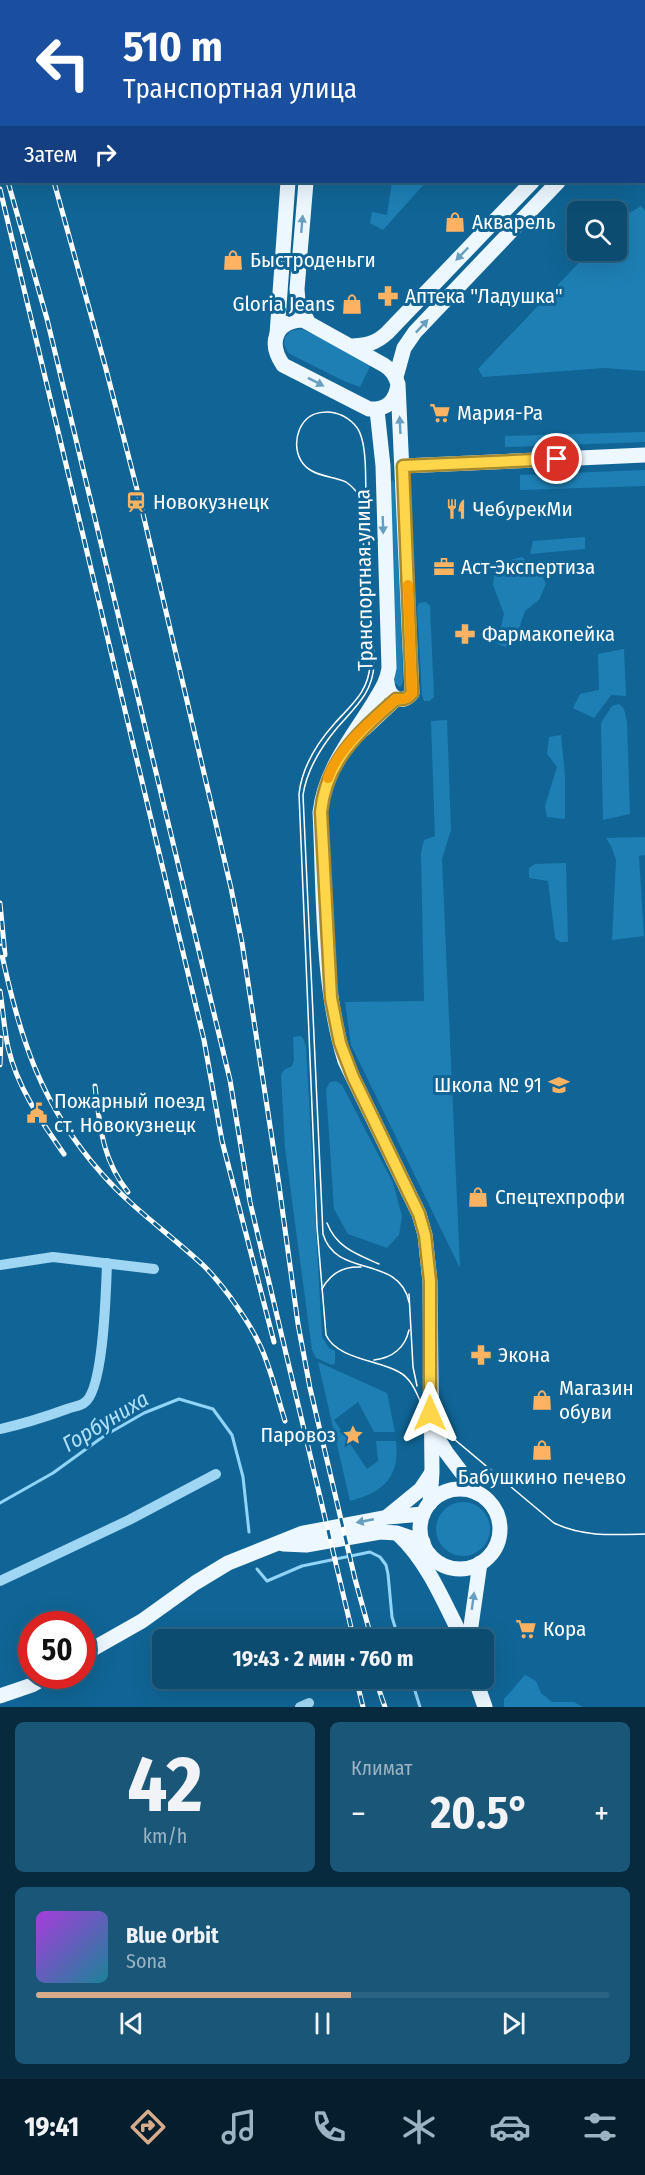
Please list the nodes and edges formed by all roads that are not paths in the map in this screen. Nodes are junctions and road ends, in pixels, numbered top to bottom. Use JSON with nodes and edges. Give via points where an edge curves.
{"nodes":[{"id":1,"x":288,"y":183,"type":"edge"},
{"id":2,"x":306,"y":183,"type":"edge"},
{"id":3,"x":531,"y":183,"type":"edge"},
{"id":4,"x":557,"y":183,"type":"edge"},
{"id":5,"x":308,"y":322,"type":"junction"},
{"id":6,"x":277,"y":334,"type":"junction"},
{"id":7,"x":353,"y":346,"type":"junction"},
{"id":8,"x":397,"y":380,"type":"junction"},
{"id":9,"x":376,"y":410,"type":"junction"},
{"id":10,"x":645,"y":455,"type":"edge"},
{"id":11,"x":383,"y":466,"type":"junction"},
{"id":12,"x":403,"y":466,"type":"junction"},
{"id":13,"x":387,"y":682,"type":"junction"},
{"id":14,"x":403,"y":698,"type":"junction"},
{"id":15,"x":341,"y":752,"type":"junction"},
{"id":16,"x":107,"y":1263,"type":"junction"},
{"id":17,"x":0,"y":1266,"type":"edge"},
{"id":18,"x":154,"y":1269,"type":"dead end"},
{"id":19,"x":431,"y":1426,"type":"junction"},
{"id":20,"x":0,"y":1429,"type":"edge"},
{"id":21,"x":432,"y":1472,"type":"junction"},
{"id":22,"x":216,"y":1474,"type":"dead end"},
{"id":23,"x":477,"y":1492,"type":"junction"},
{"id":24,"x":426,"y":1508,"type":"junction"},
{"id":25,"x":388,"y":1517,"type":"junction"},
{"id":26,"x":397,"y":1533,"type":"junction"},
{"id":27,"x":423,"y":1542,"type":"junction"},
{"id":28,"x":277,"y":1544,"type":"junction"},
{"id":29,"x":436,"y":1561,"type":"junction"},
{"id":30,"x":480,"y":1563,"type":"junction"},
{"id":31,"x":0,"y":1581,"type":"edge"},
{"id":32,"x":459,"y":1629,"type":"edge"},
{"id":33,"x":461,"y":1629,"type":"edge"},
{"id":34,"x":466,"y":1629,"type":"edge"},
{"id":35,"x":96,"y":1647,"type":"edge"},
{"id":36,"x":20,"y":1689,"type":"edge"},
{"id":37,"x":478,"y":1689,"type":"edge"},
{"id":38,"x":0,"y":1696,"type":"edge"},
{"id":39,"x":484,"y":1707,"type":"edge"}],
"edges":[{"from":1,"to":6,"type":"main road"},
{"from":5,"to":2,"type":"main road","one_way":true,"via":[[297,289]]},
{"from":3,"to":7,"type":"main road","one_way":true,"via":[[387,333],[378,341]]},
{"from":8,"to":4,"type":"main road","one_way":true,"via":[[404,348],[415,332]]},
{"from":5,"to":6,"type":"main road","via":[[294,320]]},
{"from":5,"to":7,"type":"main road"},
{"from":6,"to":9,"type":"main road","one_way":true,"via":[[274,346],[283,364]]},
{"from":7,"to":8,"type":"main road","via":[[392,370]]},
{"from":8,"to":9,"type":"main road","via":[[391,403]]},
{"from":12,"to":8,"type":"main road","name":"Транспортная улица","one_way":true},
{"from":9,"to":11,"type":"main road","name":"Транспортная улица"},
{"from":10,"to":12,"type":"main road"},
{"from":11,"to":12,"type":"main road","via":[[394,472]]},
{"from":11,"to":13,"type":"main road","name":"Транспортная улица","one_way":true},
{"from":12,"to":14,"type":"main road","name":"Транспортная улица","via":[[412,687]]},
{"from":13,"to":14,"type":"main road","via":[[390,695]]},
{"from":13,"to":15,"type":"main road","name":"Транспортная улица"},
{"from":14,"to":15,"type":"main road","name":"Транспортная улица"},
{"from":15,"to":19,"type":"main road","name":"Транспортная улица","via":[[322,794],[321,812],[331,998],[345,1060],[422,1223],[430,1281]]},
{"from":16,"to":17,"type":"street","via":[[53,1257]]},
{"from":16,"to":18,"type":"street"},
{"from":16,"to":20,"type":"street","via":[[102,1342],[92,1395],[85,1402],[50,1415]]},
{"from":19,"to":21,"type":"main road","name":"Транспортная улица"},
{"from":19,"to":23,"type":"main road"},
{"from":21,"to":24,"type":"main road","name":"Транспортная улица"},
{"from":21,"to":25,"type":"main road","via":[[421,1489]]},
{"from":22,"to":31,"type":"street"},
{"from":23,"to":24,"type":"main road","via":[[452,1490],[440,1494]]},
{"from":23,"to":30,"type":"main road","via":[[492,1504],[500,1525],[495,1548]]},
{"from":24,"to":25,"type":"main road"},
{"from":24,"to":27,"type":"main road","via":[[421,1523]]},
{"from":25,"to":28,"type":"main road","one_way":true,"via":[[303,1533]]},
{"from":26,"to":27,"type":"main road"},
{"from":26,"to":28,"type":"main road","via":[[380,1532],[306,1545]]},
{"from":26,"to":32,"type":"main road","via":[[420,1561]]},
{"from":27,"to":29,"type":"main road"},
{"from":28,"to":35,"type":"main road","via":[[228,1563]]},
{"from":29,"to":30,"type":"main road","via":[[458,1569]]},
{"from":29,"to":33,"type":"main road"},
{"from":34,"to":30,"type":"main road","one_way":true},
{"from":36,"to":38,"type":"main road"},
{"from":37,"to":39,"type":"main road"}]}
